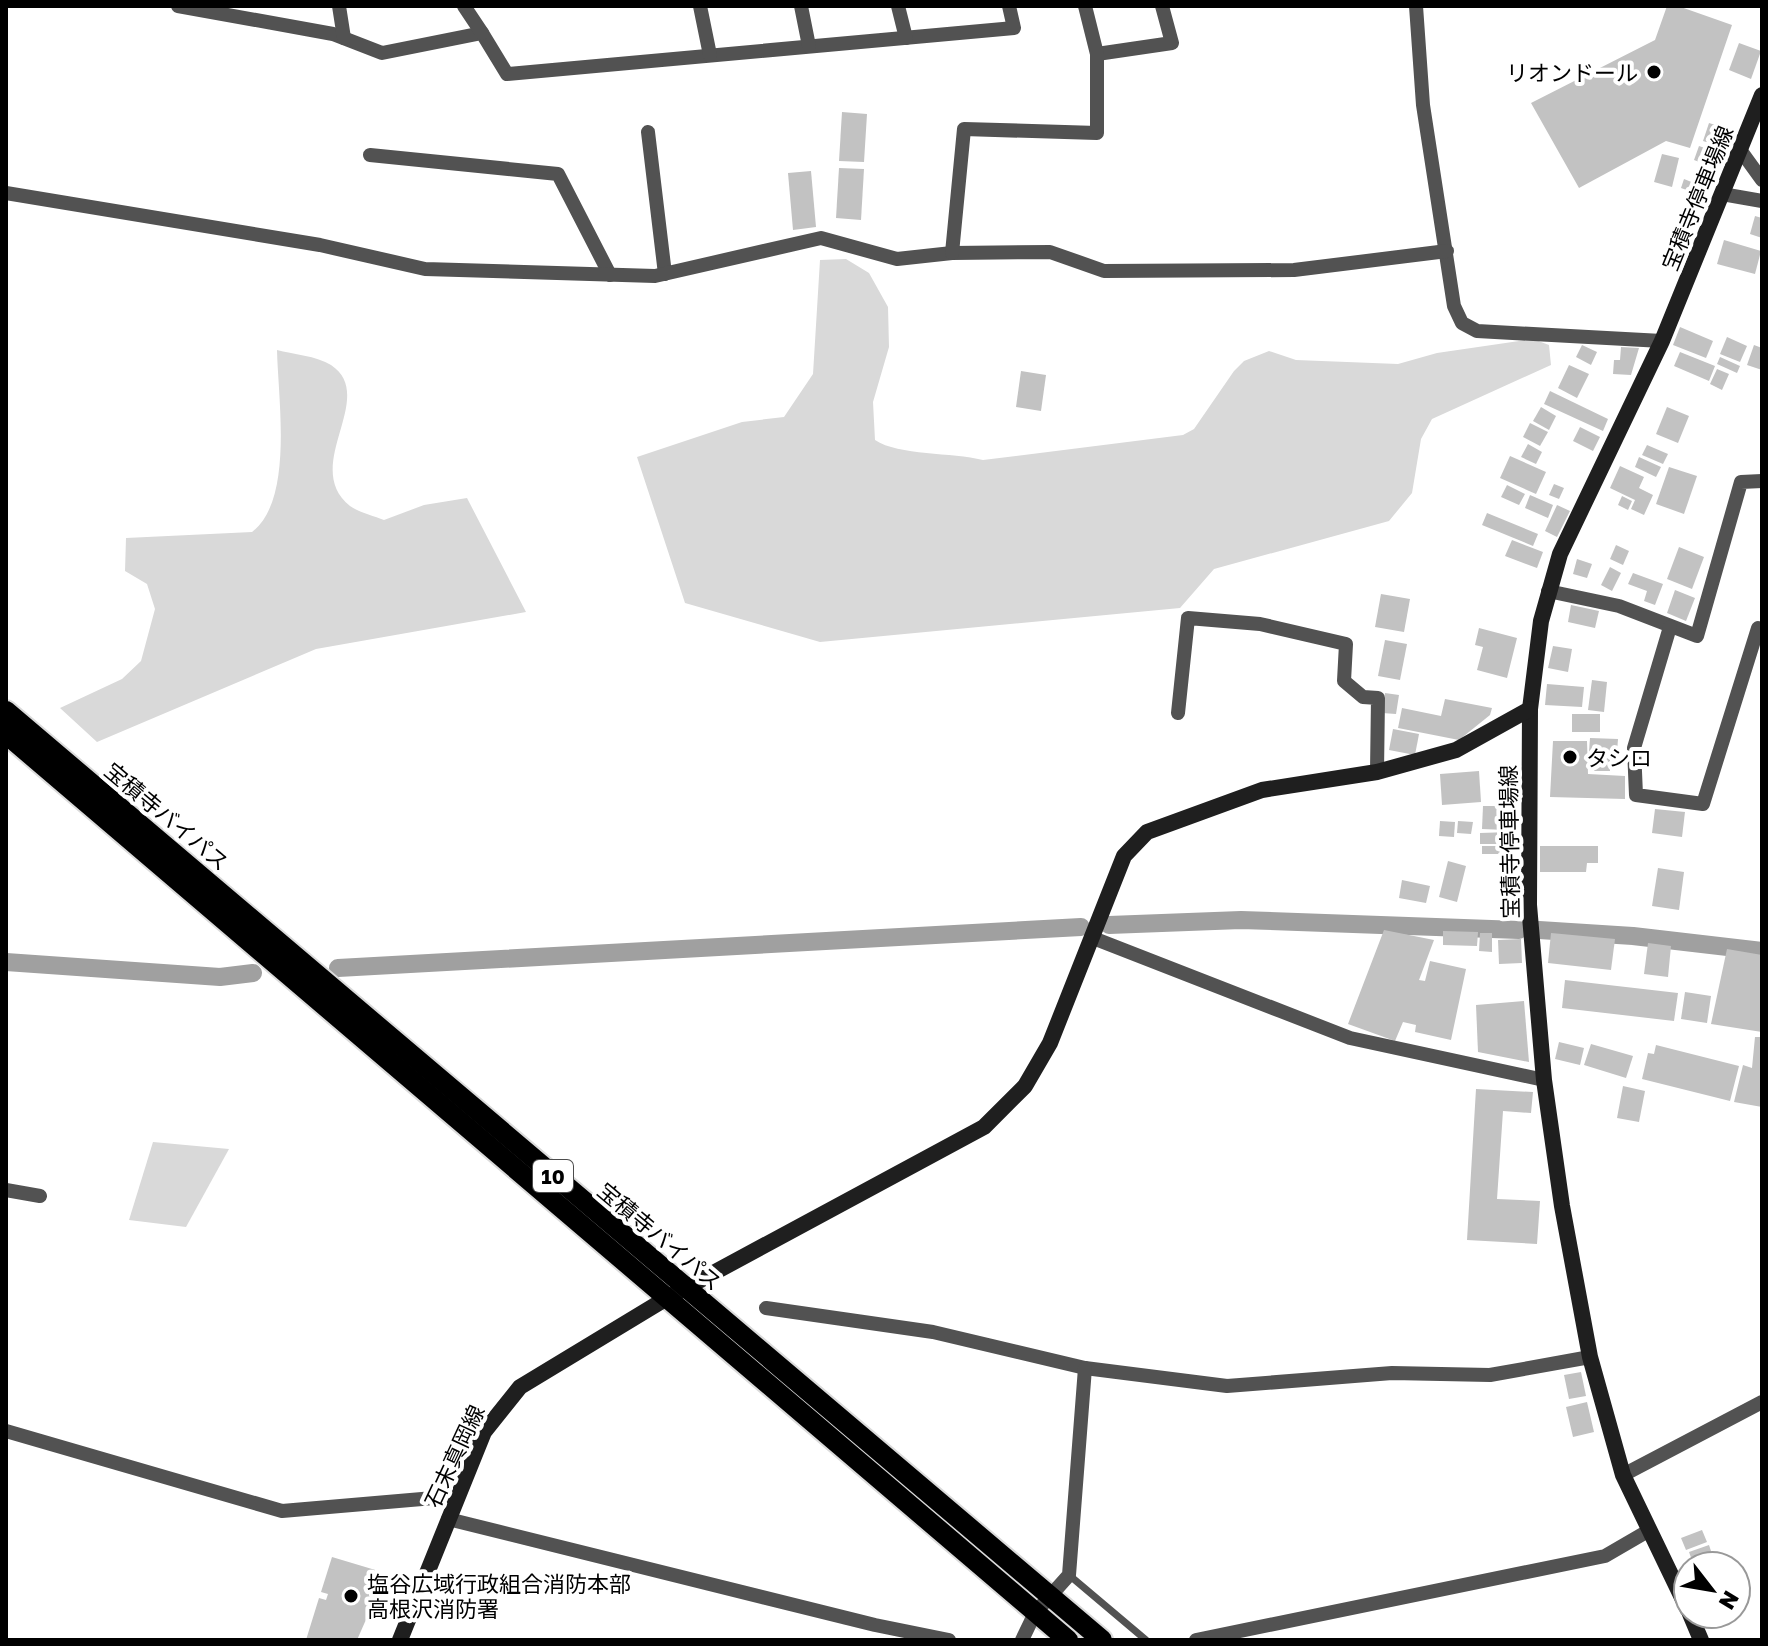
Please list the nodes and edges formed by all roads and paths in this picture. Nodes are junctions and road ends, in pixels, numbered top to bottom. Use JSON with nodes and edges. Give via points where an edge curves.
{"nodes":[{"id":1,"x":178,"y":6,"type":"edge"},
{"id":2,"x":264,"y":6,"type":"edge"},
{"id":3,"x":339,"y":6,"type":"edge"},
{"id":4,"x":464,"y":6,"type":"edge"},
{"id":5,"x":700,"y":6,"type":"edge"},
{"id":6,"x":801,"y":6,"type":"edge"},
{"id":7,"x":898,"y":6,"type":"edge"},
{"id":8,"x":1009,"y":6,"type":"edge"},
{"id":9,"x":1085,"y":6,"type":"edge"},
{"id":10,"x":1162,"y":6,"type":"edge"},
{"id":11,"x":1416,"y":6,"type":"edge"},
{"id":12,"x":267,"y":23,"type":"junction"},
{"id":13,"x":482,"y":33,"type":"junction"},
{"id":14,"x":344,"y":38,"type":"junction"},
{"id":15,"x":906,"y":38,"type":"junction"},
{"id":16,"x":809,"y":46,"type":"junction"},
{"id":17,"x":1097,"y":54,"type":"junction"},
{"id":18,"x":710,"y":55,"type":"junction"},
{"id":19,"x":1762,"y":95,"type":"edge"},
{"id":20,"x":648,"y":132,"type":"dead end"},
{"id":21,"x":1741,"y":151,"type":"junction"},
{"id":22,"x":370,"y":155,"type":"dead end"},
{"id":23,"x":1762,"y":180,"type":"edge"},
{"id":24,"x":6,"y":193,"type":"edge"},
{"id":25,"x":1722,"y":194,"type":"junction"},
{"id":26,"x":1762,"y":201,"type":"edge"},
{"id":27,"x":1447,"y":251,"type":"junction"},
{"id":28,"x":952,"y":253,"type":"junction"},
{"id":29,"x":665,"y":274,"type":"junction"},
{"id":30,"x":610,"y":275,"type":"junction"},
{"id":31,"x":1662,"y":341,"type":"junction"},
{"id":32,"x":1762,"y":481,"type":"edge"},
{"id":33,"x":1548,"y":591,"type":"junction"},
{"id":34,"x":1670,"y":627,"type":"junction"},
{"id":35,"x":1762,"y":629,"type":"edge"},
{"id":36,"x":1530,"y":709,"type":"junction"},
{"id":37,"x":6,"y":711,"type":"edge"},
{"id":38,"x":1178,"y":713,"type":"dead end"},
{"id":39,"x":6,"y":734,"type":"edge"},
{"id":40,"x":1377,"y":772,"type":"junction"},
{"id":41,"x":1093,"y":938,"type":"junction"},
{"id":42,"x":1544,"y":1080,"type":"junction"},
{"id":43,"x":6,"y":1190,"type":"edge"},
{"id":44,"x":40,"y":1196,"type":"dead end"},
{"id":45,"x":686,"y":1289,"type":"junction"},
{"id":46,"x":667,"y":1298,"type":"junction"},
{"id":47,"x":766,"y":1308,"type":"dead end"},
{"id":48,"x":1590,"y":1357,"type":"junction"},
{"id":49,"x":1085,"y":1368,"type":"junction"},
{"id":50,"x":1762,"y":1402,"type":"edge"},
{"id":51,"x":6,"y":1431,"type":"edge"},
{"id":52,"x":1623,"y":1475,"type":"junction"},
{"id":53,"x":457,"y":1496,"type":"junction"},
{"id":54,"x":448,"y":1519,"type":"junction"},
{"id":55,"x":1648,"y":1531,"type":"junction"},
{"id":56,"x":1069,"y":1575,"type":"junction"},
{"id":57,"x":1672,"y":1578,"type":"edge"},
{"id":58,"x":1042,"y":1604,"type":"junction"},
{"id":59,"x":400,"y":1640,"type":"edge"},
{"id":60,"x":949,"y":1640,"type":"edge"},
{"id":61,"x":1022,"y":1640,"type":"edge"},
{"id":62,"x":1068,"y":1640,"type":"edge"},
{"id":63,"x":1102,"y":1640,"type":"edge"},
{"id":64,"x":1146,"y":1640,"type":"edge"},
{"id":65,"x":1196,"y":1640,"type":"edge"}],
"edges":[{"from":1,"to":12,"type":"street"},
{"from":2,"to":12,"type":"street"},
{"from":3,"to":14,"type":"street"},
{"from":4,"to":13,"type":"street"},
{"from":5,"to":18,"type":"street"},
{"from":6,"to":16,"type":"street"},
{"from":7,"to":15,"type":"street"},
{"from":8,"to":15,"type":"street","via":[[1014,28]]},
{"from":9,"to":17,"type":"street"},
{"from":10,"to":17,"type":"street","via":[[1172,43]]},
{"from":11,"to":27,"type":"street","via":[[1423,105]]},
{"from":12,"to":14,"type":"street"},
{"from":13,"to":14,"type":"street","via":[[382,53]]},
{"from":13,"to":18,"type":"street","via":[[507,74]]},
{"from":15,"to":16,"type":"street"},
{"from":16,"to":18,"type":"street"},
{"from":17,"to":28,"type":"street","via":[[1097,133],[964,129]]},
{"from":19,"to":21,"type":"main road","name":"宝積寺停車場線"},
{"from":20,"to":29,"type":"street"},
{"from":21,"to":23,"type":"street"},
{"from":21,"to":25,"type":"main road","name":"宝積寺停車場線"},
{"from":22,"to":30,"type":"street","via":[[558,174]]},
{"from":24,"to":30,"type":"street","via":[[320,245],[425,269]]},
{"from":25,"to":26,"type":"street"},
{"from":25,"to":31,"type":"main road","name":"宝積寺停車場線"},
{"from":27,"to":28,"type":"street","via":[[1294,270],[1104,271],[1050,252]]},
{"from":27,"to":31,"type":"street","via":[[1454,306],[1462,323],[1477,331]]},
{"from":28,"to":29,"type":"street","via":[[897,259],[821,238]]},
{"from":29,"to":30,"type":"street"},
{"from":31,"to":33,"type":"main road","name":"宝積寺停車場線","via":[[1560,554]]},
{"from":32,"to":34,"type":"street","via":[[1741,482],[1697,636]]},
{"from":33,"to":34,"type":"street","via":[[1619,606]]},
{"from":33,"to":36,"type":"main road","name":"宝積寺停車場線"},
{"from":34,"to":35,"type":"street","via":[[1634,748],[1636,795],[1703,804],[1758,628]]},
{"from":36,"to":40,"type":"main road","name":"石末真岡線","via":[[1456,750]]},
{"from":36,"to":42,"type":"main road","name":"宝積寺停車場線","via":[[1529,905]]},
{"from":37,"to":45,"type":"main road","name":"宝積寺バイパス","number":"10"},
{"from":38,"to":40,"type":"street","via":[[1188,618],[1260,624],[1346,644],[1344,681],[1363,697],[1378,698]]},
{"from":39,"to":46,"type":"main road","name":"宝積寺バイパス","number":"10"},
{"from":40,"to":41,"type":"main road","name":"石末真岡線","via":[[1262,790],[1147,832],[1124,856]]},
{"from":41,"to":42,"type":"street","via":[[1350,1038]]},
{"from":41,"to":45,"type":"main road","name":"石末真岡線","via":[[1038,1064],[1025,1086],[984,1127]]},
{"from":42,"to":48,"type":"main road","name":"宝積寺停車場線"},
{"from":43,"to":44,"type":"street"},
{"from":45,"to":46,"type":"main road","name":"石末真岡線"},
{"from":45,"to":58,"type":"main road","name":"宝積寺バイパス","number":"10"},
{"from":46,"to":53,"type":"main road","name":"石末真岡線","via":[[520,1387],[484,1432]]},
{"from":46,"to":58,"type":"main road","name":"宝積寺バイパス","number":"10"},
{"from":47,"to":49,"type":"street","via":[[933,1332]]},
{"from":48,"to":49,"type":"street","via":[[1490,1375],[1392,1373],[1227,1386]]},
{"from":48,"to":52,"type":"main road","name":"宝積寺停車場線"},
{"from":49,"to":56,"type":"street"},
{"from":50,"to":52,"type":"street"},
{"from":51,"to":53,"type":"street","via":[[282,1511]]},
{"from":52,"to":55,"type":"main road","name":"宝積寺停車場線"},
{"from":53,"to":54,"type":"main road","name":"石末真岡線"},
{"from":54,"to":59,"type":"main road","name":"石末真岡線"},
{"from":54,"to":60,"type":"street"},
{"from":55,"to":57,"type":"main road","name":"宝積寺停車場線"},
{"from":55,"to":65,"type":"street","via":[[1605,1556]]},
{"from":56,"to":58,"type":"street"},
{"from":56,"to":64,"type":"lane"},
{"from":58,"to":61,"type":"street"},
{"from":58,"to":62,"type":"main road","name":"宝積寺バイパス","number":"10"},
{"from":58,"to":63,"type":"main road","name":"宝積寺バイパス","number":"10"}]}
